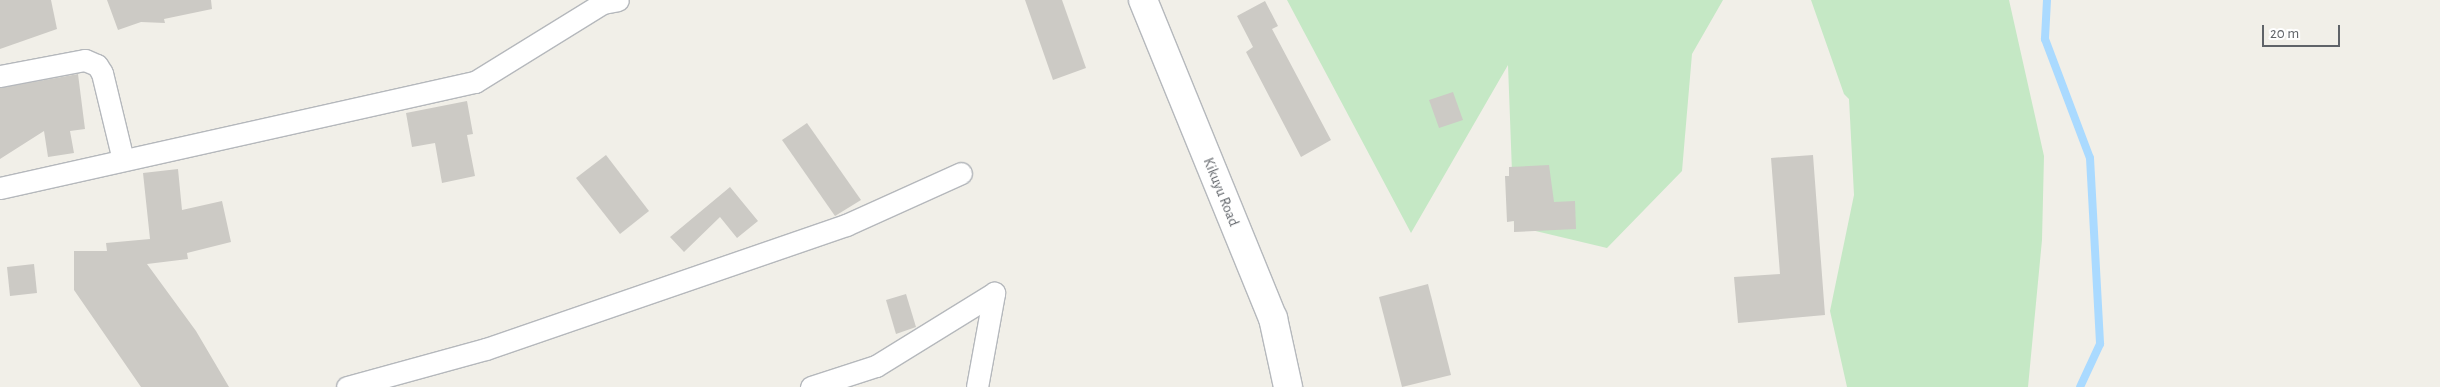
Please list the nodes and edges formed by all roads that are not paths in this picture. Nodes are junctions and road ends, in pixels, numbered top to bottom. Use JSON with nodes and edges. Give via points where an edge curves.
{"nodes":[{"id":1,"x":618,"y":0,"type":"edge"},
{"id":2,"x":1143,"y":0,"type":"edge"},
{"id":3,"x":0,"y":76,"type":"edge"},
{"id":4,"x":122,"y":160,"type":"junction"},
{"id":5,"x":961,"y":173,"type":"dead end"},
{"id":6,"x":0,"y":188,"type":"edge"},
{"id":7,"x":347,"y":387,"type":"edge"},
{"id":8,"x":811,"y":387,"type":"edge"},
{"id":9,"x":977,"y":387,"type":"edge"},
{"id":10,"x":1288,"y":387,"type":"edge"}],
"edges":[{"from":1,"to":4,"type":"street","via":[[603,3],[475,82]]},
{"from":2,"to":10,"type":"main road","name":"Kikuyu Road","via":[[1273,318]]},
{"from":3,"to":4,"type":"street","via":[[85,60],[97,65],[102,73]]},
{"from":4,"to":6,"type":"street"},
{"from":5,"to":7,"type":"street","via":[[837,228],[486,349]]},
{"from":8,"to":9,"type":"street","via":[[876,366],[994,292]]}]}
